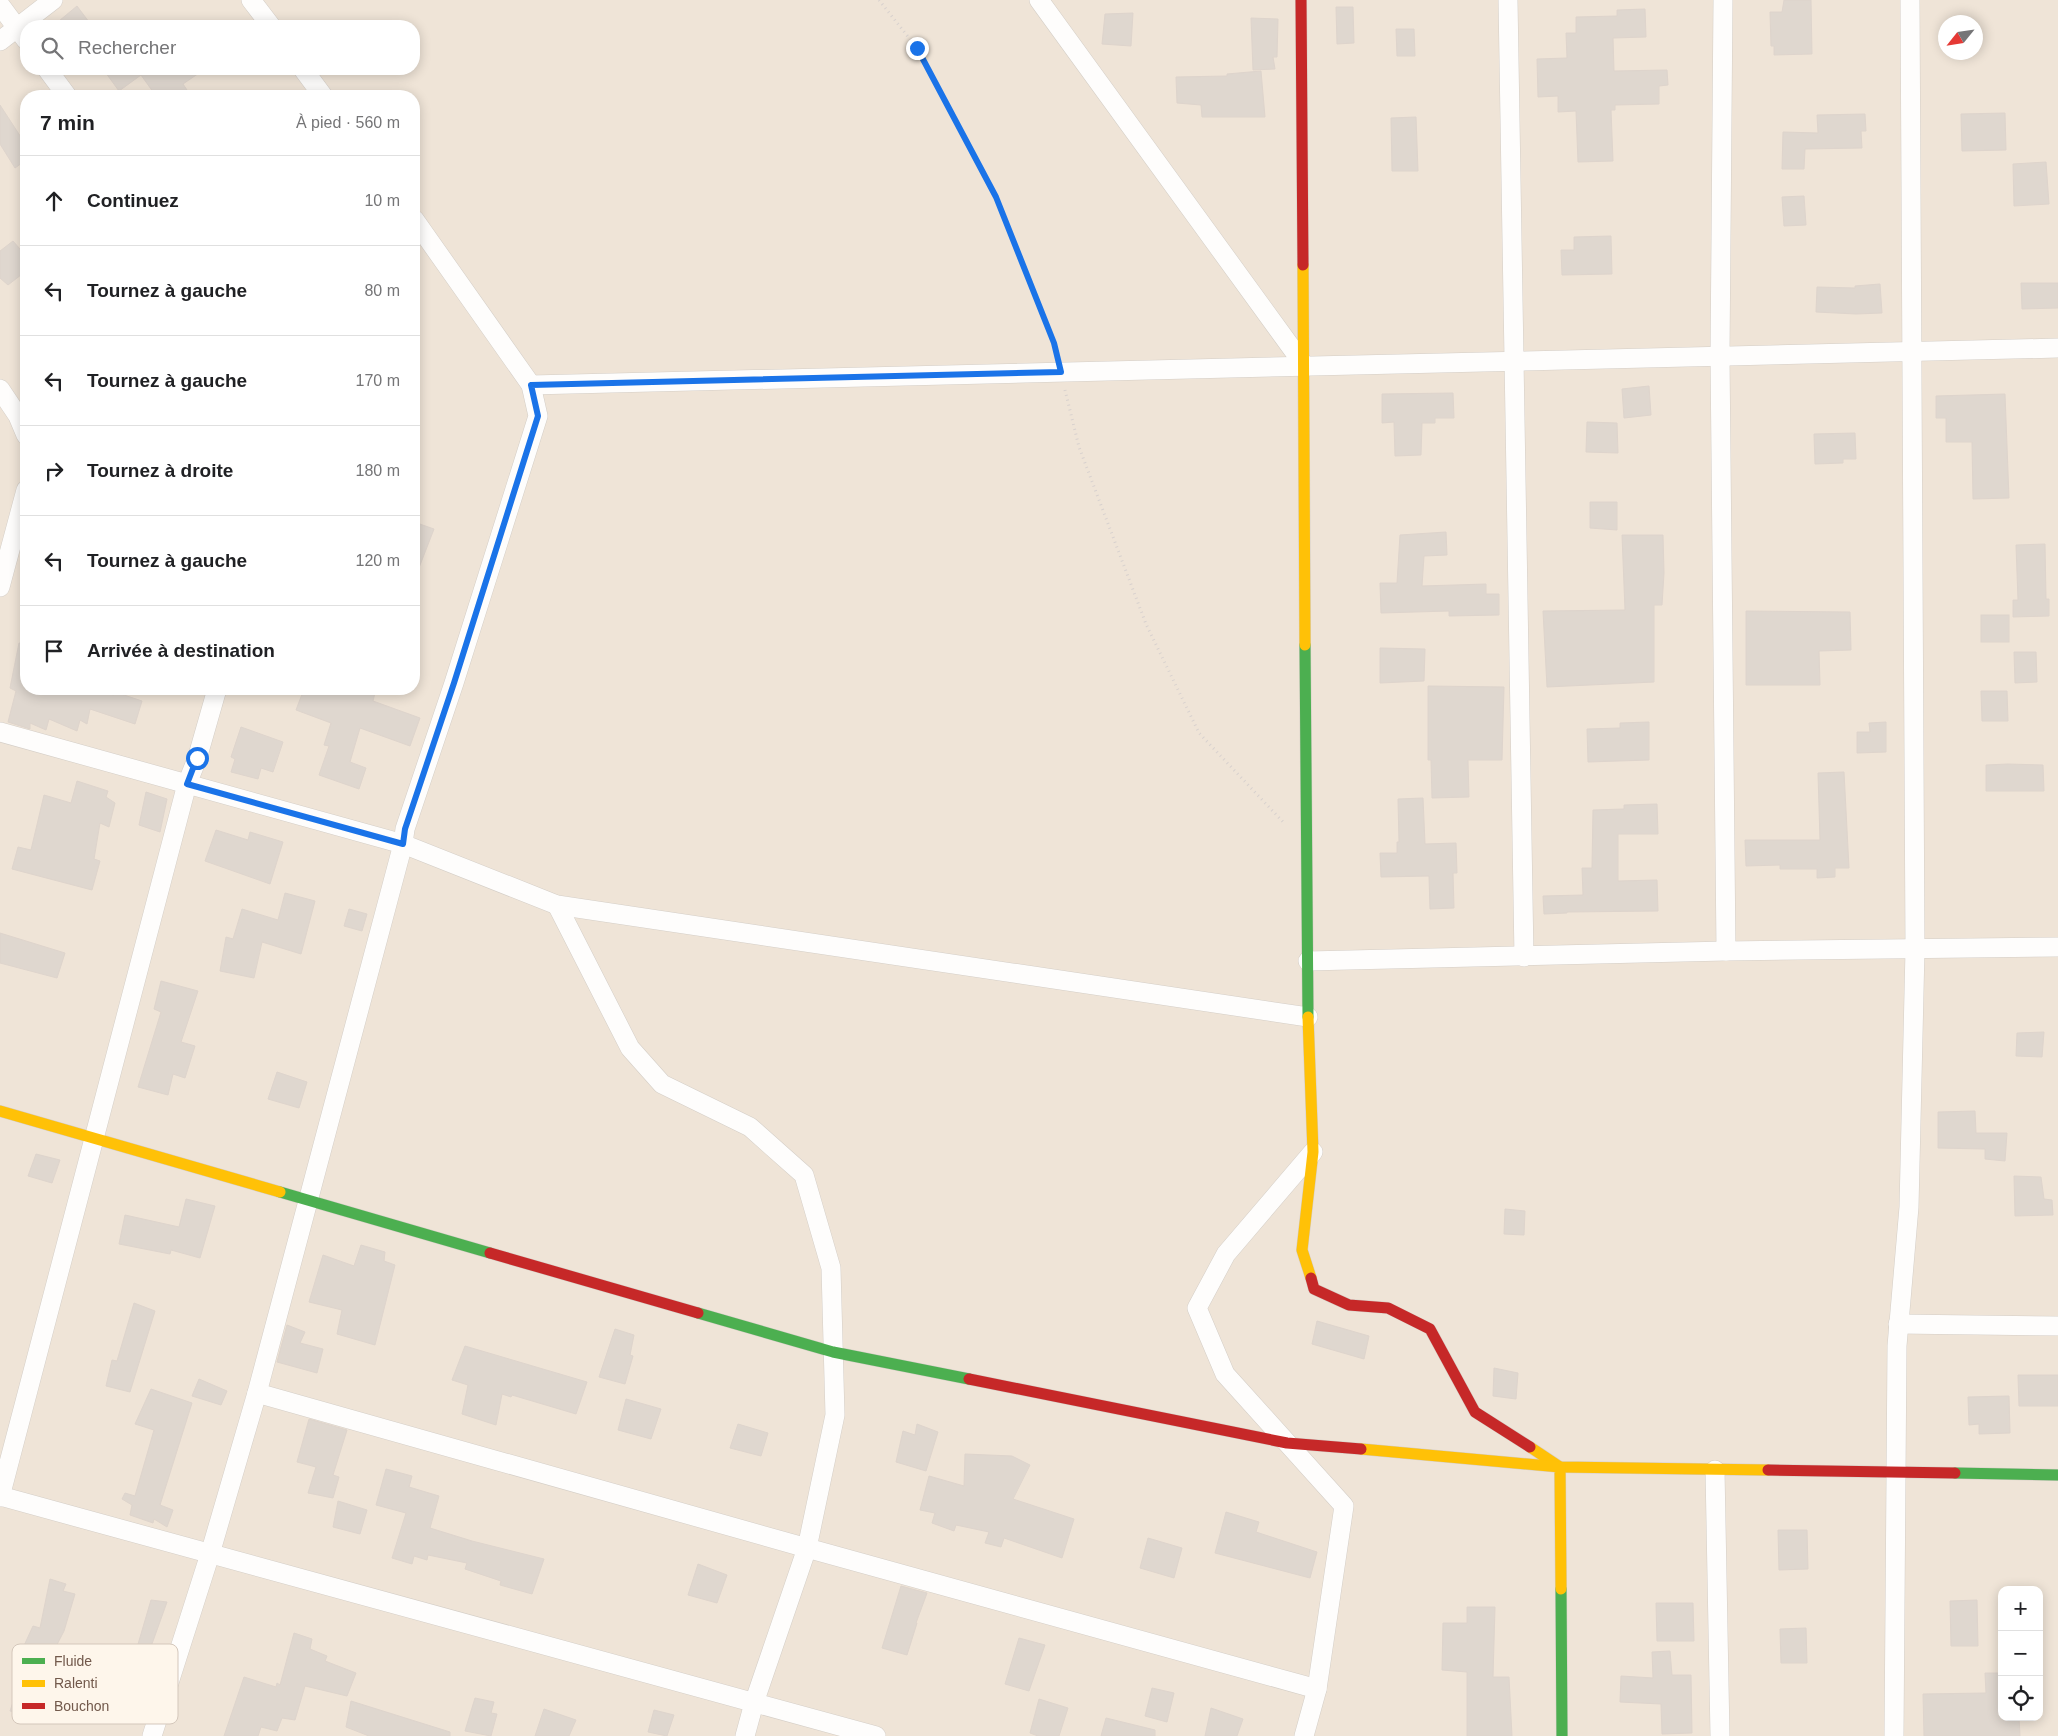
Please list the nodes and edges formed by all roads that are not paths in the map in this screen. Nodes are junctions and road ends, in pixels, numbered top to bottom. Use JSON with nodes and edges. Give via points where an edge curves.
{"nodes":[{"id":1,"x":53,"y":0,"type":"edge"},
{"id":2,"x":252,"y":0,"type":"edge"},
{"id":3,"x":1039,"y":0,"type":"edge"},
{"id":4,"x":1302,"y":0,"type":"edge"},
{"id":5,"x":1508,"y":0,"type":"edge"},
{"id":6,"x":1722,"y":0,"type":"edge"},
{"id":7,"x":1910,"y":0,"type":"edge"},
{"id":8,"x":0,"y":5,"type":"edge"},
{"id":9,"x":35,"y":20,"type":"edge"},
{"id":10,"x":267,"y":20,"type":"edge"},
{"id":11,"x":20,"y":31,"type":"edge"},
{"id":12,"x":20,"y":35,"type":"edge"},
{"id":13,"x":0,"y":41,"type":"edge"},
{"id":14,"x":51,"y":75,"type":"edge"},
{"id":15,"x":307,"y":75,"type":"edge"},
{"id":16,"x":63,"y":90,"type":"edge"},
{"id":17,"x":319,"y":90,"type":"edge"},
{"id":18,"x":420,"y":228,"type":"edge"},
{"id":19,"x":2058,"y":348,"type":"edge"},
{"id":20,"x":1912,"y":352,"type":"junction"},
{"id":21,"x":1720,"y":356,"type":"junction"},
{"id":22,"x":1514,"y":361,"type":"junction"},
{"id":23,"x":1304,"y":365,"type":"junction"},
{"id":24,"x":531,"y":385,"type":"junction"},
{"id":25,"x":0,"y":388,"type":"edge"},
{"id":26,"x":20,"y":421,"type":"edge"},
{"id":27,"x":20,"y":512,"type":"edge"},
{"id":28,"x":0,"y":587,"type":"edge"},
{"id":29,"x":215,"y":695,"type":"edge"},
{"id":30,"x":0,"y":732,"type":"edge"},
{"id":31,"x":187,"y":784,"type":"junction"},
{"id":32,"x":403,"y":844,"type":"junction"},
{"id":33,"x":557,"y":905,"type":"junction"},
{"id":34,"x":2058,"y":947,"type":"edge"},
{"id":35,"x":1916,"y":950,"type":"junction"},
{"id":36,"x":1726,"y":951,"type":"junction"},
{"id":37,"x":1524,"y":957,"type":"junction"},
{"id":38,"x":1308,"y":961,"type":"junction"},
{"id":39,"x":1308,"y":1017,"type":"junction"},
{"id":40,"x":0,"y":1111,"type":"edge"},
{"id":41,"x":94,"y":1138,"type":"junction"},
{"id":42,"x":1313,"y":1152,"type":"junction"},
{"id":43,"x":308,"y":1200,"type":"junction"},
{"id":44,"x":1898,"y":1324,"type":"junction"},
{"id":45,"x":2058,"y":1326,"type":"edge"},
{"id":46,"x":833,"y":1352,"type":"junction"},
{"id":47,"x":257,"y":1393,"type":"junction"},
{"id":48,"x":1288,"y":1443,"type":"junction"},
{"id":49,"x":1560,"y":1467,"type":"junction"},
{"id":50,"x":1715,"y":1470,"type":"junction"},
{"id":51,"x":1896,"y":1473,"type":"junction"},
{"id":52,"x":2058,"y":1475,"type":"edge"},
{"id":53,"x":0,"y":1496,"type":"edge"},
{"id":54,"x":807,"y":1548,"type":"junction"},
{"id":55,"x":210,"y":1554,"type":"junction"},
{"id":56,"x":178,"y":1654,"type":"edge"},
{"id":57,"x":1317,"y":1689,"type":"junction"},
{"id":58,"x":754,"y":1703,"type":"junction"},
{"id":59,"x":156,"y":1724,"type":"edge"},
{"id":60,"x":868,"y":1735,"type":"edge"},
{"id":61,"x":152,"y":1736,"type":"edge"},
{"id":62,"x":745,"y":1736,"type":"edge"},
{"id":63,"x":1304,"y":1736,"type":"edge"},
{"id":64,"x":1562,"y":1736,"type":"edge"},
{"id":65,"x":1720,"y":1736,"type":"edge"},
{"id":66,"x":1894,"y":1736,"type":"edge"}],
"edges":[{"from":1,"to":9,"type":"street"},
{"from":2,"to":10,"type":"street"},
{"from":3,"to":23,"type":"street"},
{"from":4,"to":23,"type":"street"},
{"from":5,"to":22,"type":"street"},
{"from":6,"to":21,"type":"street"},
{"from":7,"to":20,"type":"street"},
{"from":8,"to":11,"type":"street"},
{"from":12,"to":13,"type":"street"},
{"from":14,"to":16,"type":"street"},
{"from":15,"to":17,"type":"street"},
{"from":18,"to":24,"type":"street"},
{"from":19,"to":20,"type":"street"},
{"from":20,"to":21,"type":"street"},
{"from":20,"to":35,"type":"street"},
{"from":21,"to":22,"type":"street"},
{"from":21,"to":36,"type":"street"},
{"from":22,"to":23,"type":"street"},
{"from":22,"to":37,"type":"street"},
{"from":23,"to":24,"type":"street"},
{"from":23,"to":38,"type":"street"},
{"from":24,"to":32,"type":"street","via":[[538,416],[405,829]]},
{"from":25,"to":26,"type":"street"},
{"from":27,"to":28,"type":"street"},
{"from":29,"to":31,"type":"street"},
{"from":30,"to":31,"type":"street"},
{"from":31,"to":32,"type":"street"},
{"from":31,"to":41,"type":"street"},
{"from":32,"to":33,"type":"street"},
{"from":32,"to":43,"type":"street"},
{"from":33,"to":39,"type":"street"},
{"from":33,"to":46,"type":"street","via":[[630,1048],[662,1084],[750,1127],[804,1175],[831,1268]]},
{"from":34,"to":35,"type":"street"},
{"from":35,"to":36,"type":"street"},
{"from":35,"to":44,"type":"street","via":[[1909,1207]]},
{"from":36,"to":37,"type":"street"},
{"from":37,"to":38,"type":"street"},
{"from":38,"to":39,"type":"street"},
{"from":39,"to":42,"type":"street"},
{"from":40,"to":41,"type":"street"},
{"from":41,"to":43,"type":"street"},
{"from":41,"to":53,"type":"street"},
{"from":42,"to":48,"type":"street","via":[[1226,1254],[1197,1308],[1225,1374]]},
{"from":42,"to":49,"type":"street","via":[[1302,1250],[1314,1289],[1349,1305],[1388,1308],[1430,1329],[1475,1412]]},
{"from":43,"to":46,"type":"street"},
{"from":43,"to":47,"type":"street"},
{"from":44,"to":45,"type":"street"},
{"from":44,"to":51,"type":"street"},
{"from":46,"to":48,"type":"street"},
{"from":46,"to":54,"type":"street","via":[[835,1416]]},
{"from":47,"to":54,"type":"street"},
{"from":47,"to":55,"type":"street"},
{"from":48,"to":49,"type":"street"},
{"from":48,"to":57,"type":"street","via":[[1344,1506]]},
{"from":49,"to":50,"type":"street"},
{"from":49,"to":64,"type":"street"},
{"from":50,"to":51,"type":"street"},
{"from":50,"to":65,"type":"street"},
{"from":51,"to":52,"type":"street"},
{"from":51,"to":66,"type":"street"},
{"from":53,"to":55,"type":"street"},
{"from":54,"to":57,"type":"street"},
{"from":54,"to":58,"type":"street"},
{"from":55,"to":56,"type":"street"},
{"from":55,"to":58,"type":"street"},
{"from":57,"to":63,"type":"street"},
{"from":58,"to":60,"type":"street"},
{"from":58,"to":62,"type":"street"},
{"from":59,"to":61,"type":"street"}]}
